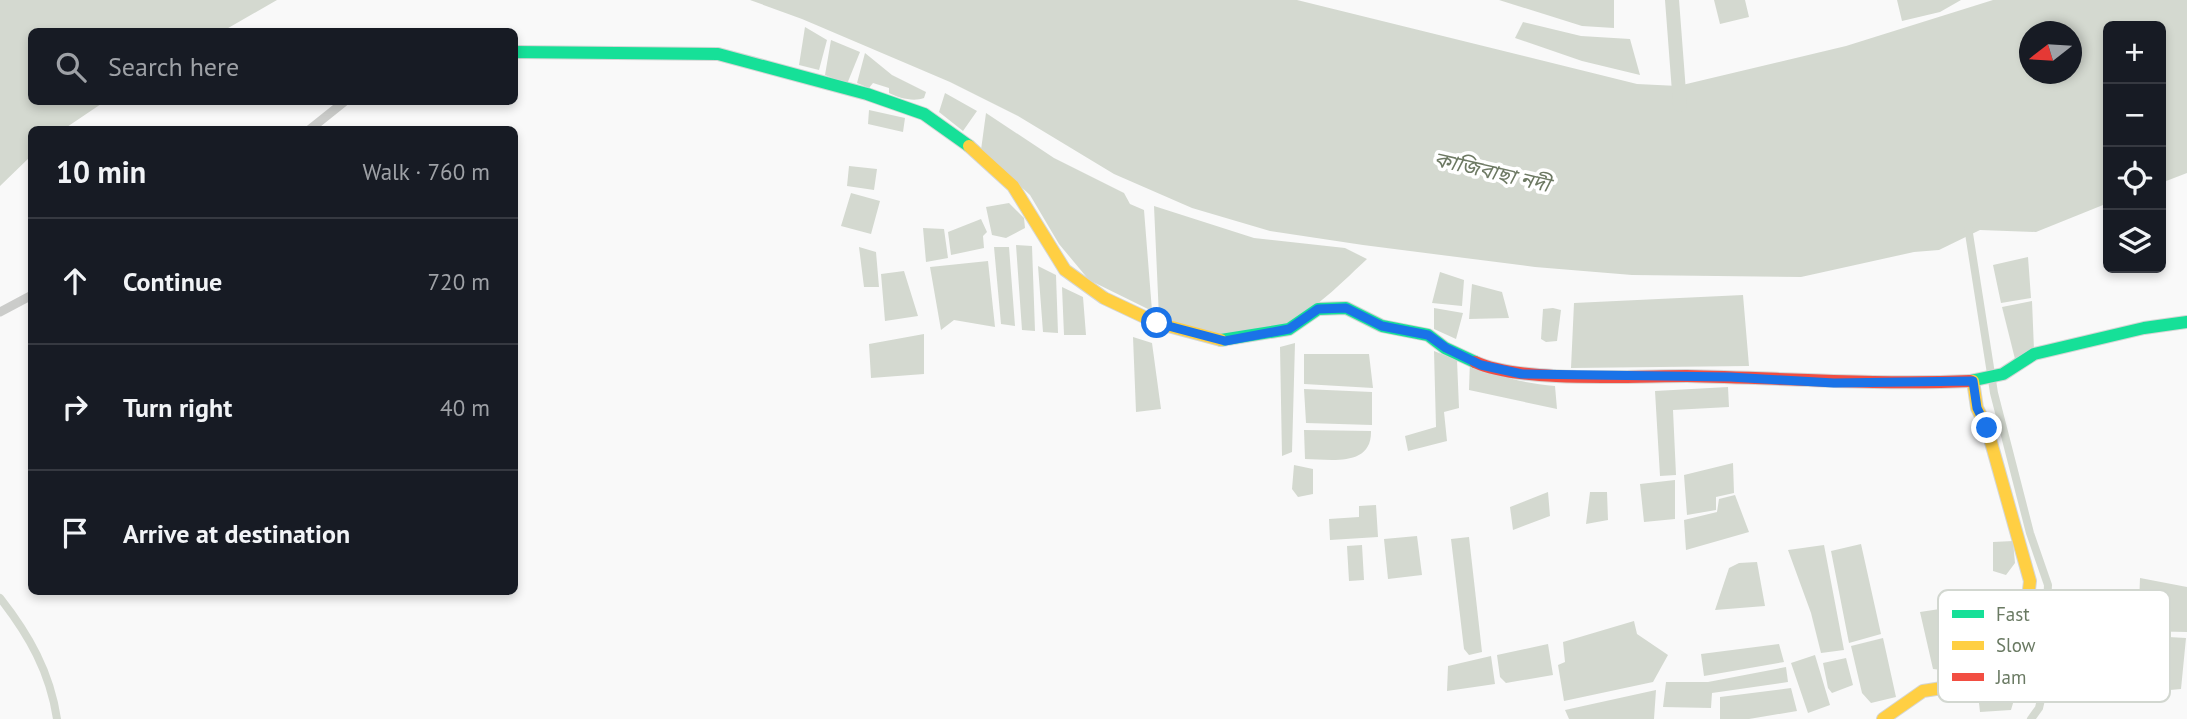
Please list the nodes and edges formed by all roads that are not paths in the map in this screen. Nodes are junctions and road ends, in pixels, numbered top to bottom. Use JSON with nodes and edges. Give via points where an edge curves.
{"nodes":[{"id":1,"x":518,"y":52,"type":"edge"},
{"id":2,"x":340,"y":105,"type":"edge"},
{"id":3,"x":314,"y":126,"type":"edge"},
{"id":4,"x":28,"y":297,"type":"edge"},
{"id":5,"x":0,"y":312,"type":"edge"},
{"id":6,"x":2187,"y":322,"type":"edge"},
{"id":7,"x":1979,"y":380,"type":"junction"},
{"id":8,"x":2029,"y":590,"type":"edge"},
{"id":9,"x":1938,"y":689,"type":"edge"},
{"id":10,"x":1883,"y":719,"type":"edge"}],
"edges":[{"from":1,"to":7,"type":"street","via":[[718,54],[924,114],[960,138],[1013,186],[1065,270],[1104,298],[1157,323],[1225,341],[1289,329],[1318,309],[1346,308],[1382,326],[1428,335],[1481,365],[1522,374],[1834,383]]},
{"from":2,"to":3,"type":"street"},
{"from":4,"to":5,"type":"street"},
{"from":6,"to":7,"type":"street","via":[[2034,355],[2003,374]]},
{"from":7,"to":8,"type":"street","via":[[1977,408],[1987,428]]},
{"from":9,"to":10,"type":"street","via":[[1923,691]]}]}
